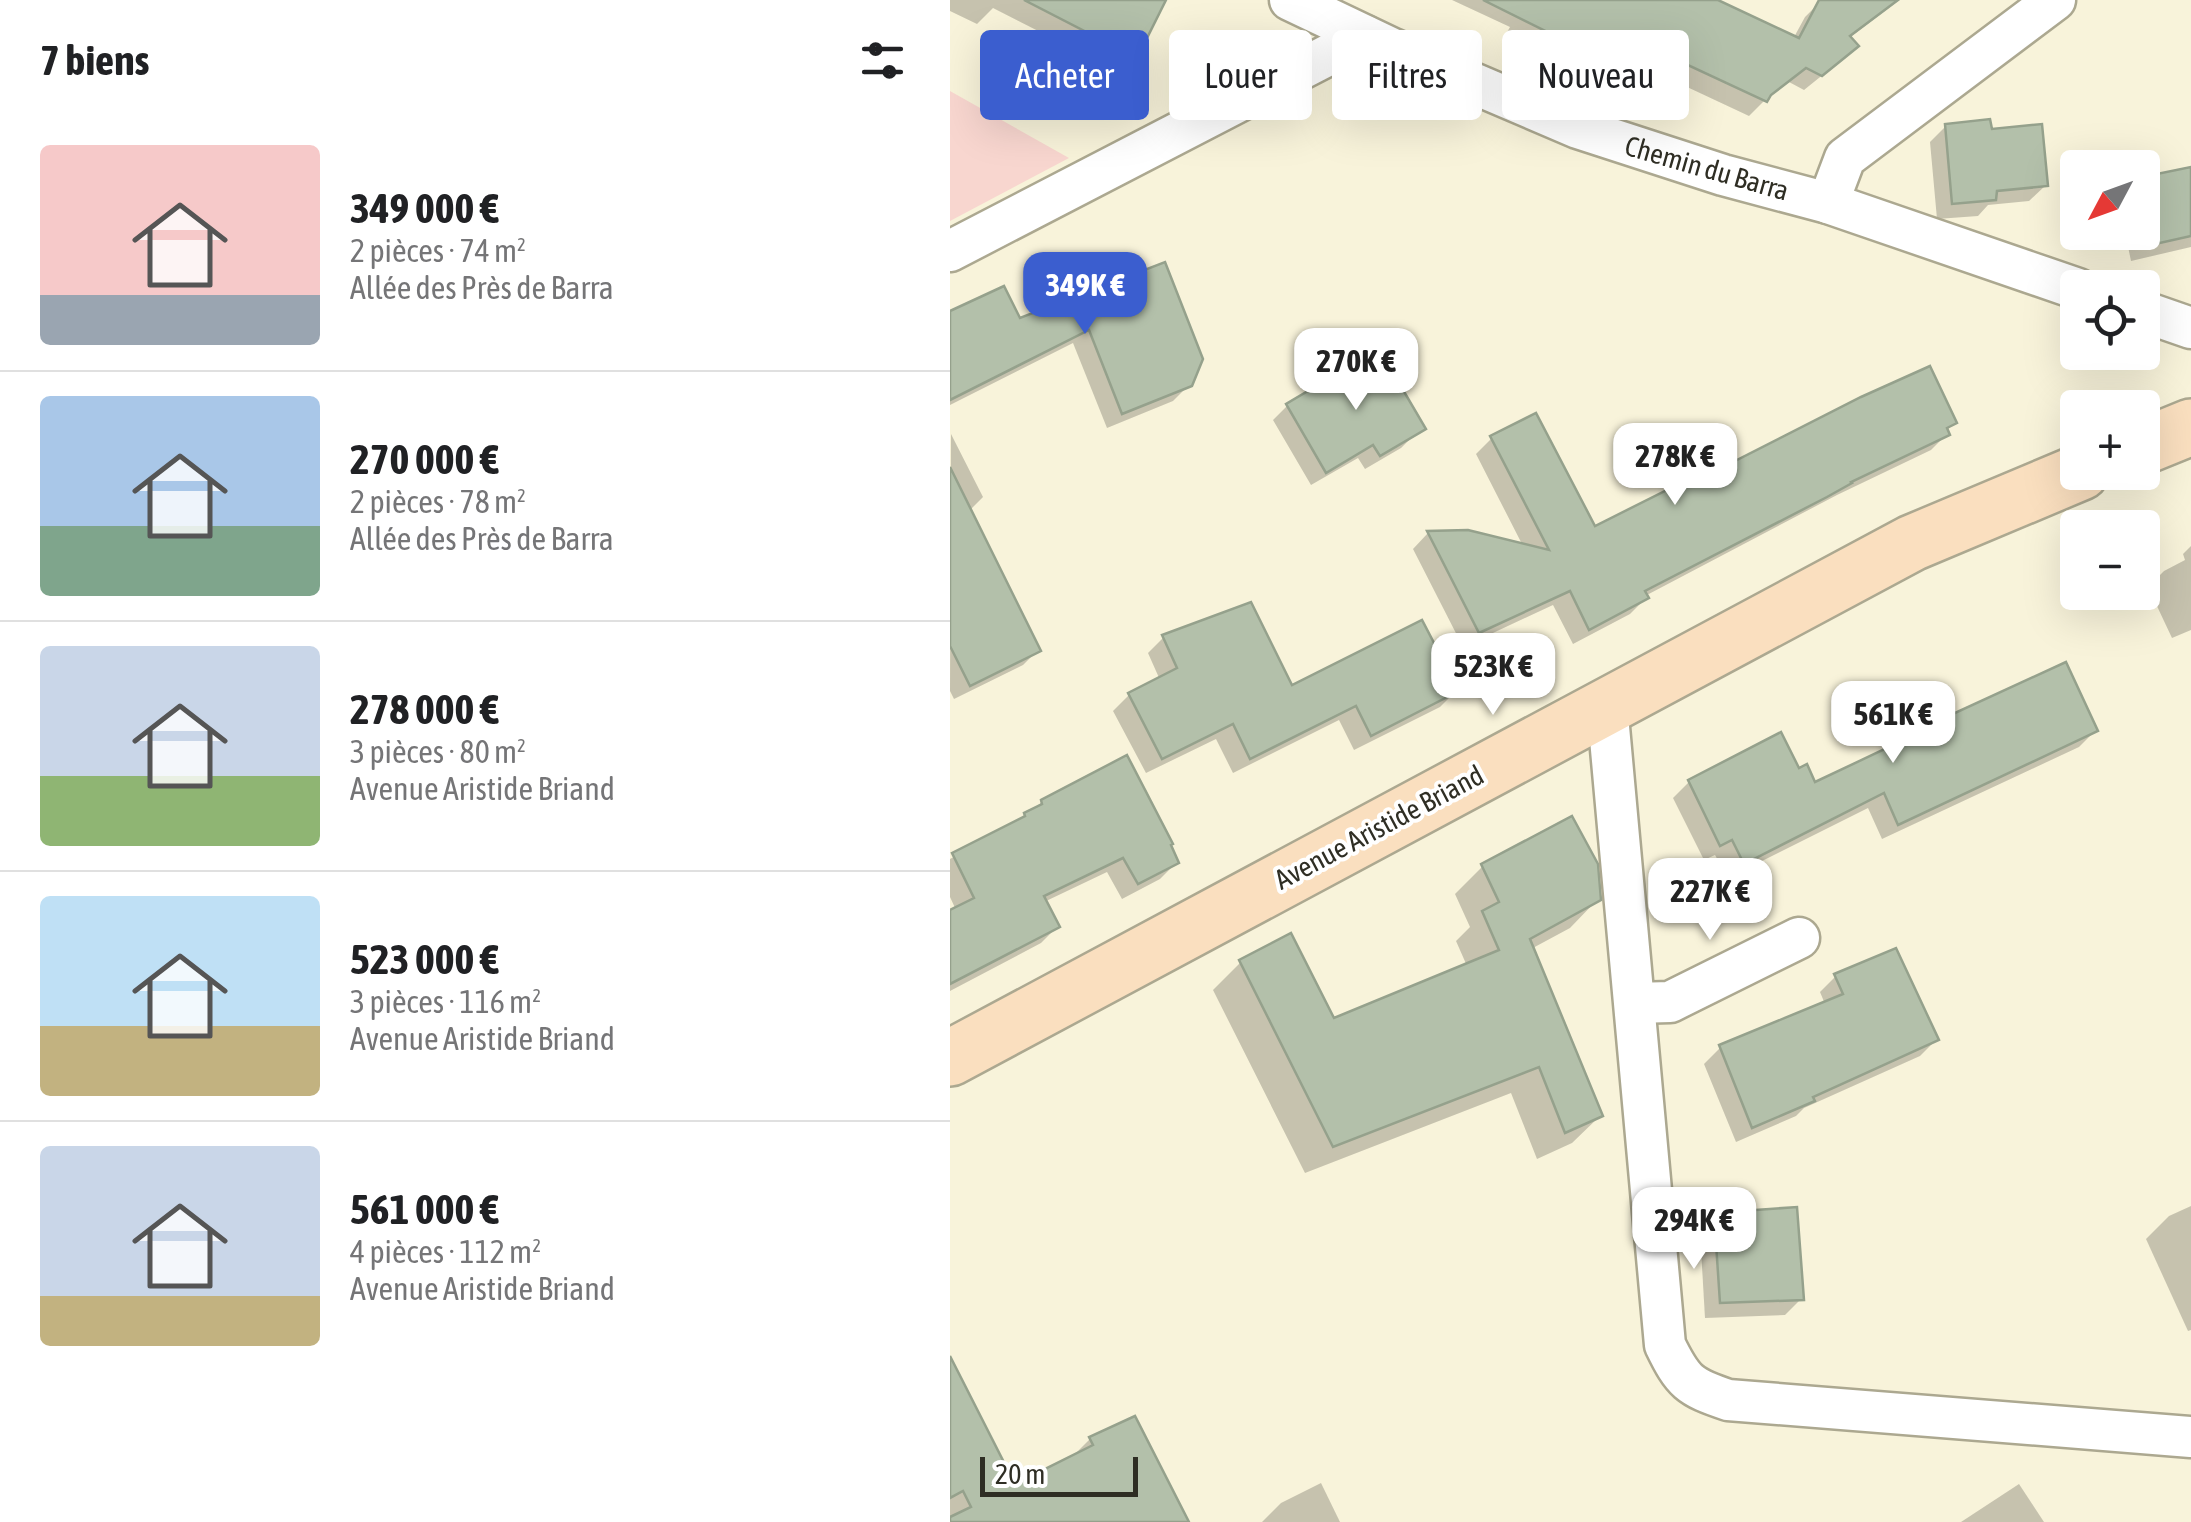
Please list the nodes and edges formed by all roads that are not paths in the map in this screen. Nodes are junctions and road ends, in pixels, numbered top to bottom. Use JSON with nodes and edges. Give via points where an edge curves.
{"nodes":[{"id":1,"x":1290,"y":0,"type":"edge"},
{"id":2,"x":2055,"y":0,"type":"edge"},
{"id":3,"x":1352,"y":30,"type":"edge"},
{"id":4,"x":1332,"y":53,"type":"edge"},
{"id":5,"x":1482,"y":87,"type":"edge"},
{"id":6,"x":1828,"y":202,"type":"junction"},
{"id":7,"x":950,"y":251,"type":"edge"},
{"id":8,"x":2060,"y":282,"type":"edge"},
{"id":9,"x":2160,"y":317,"type":"edge"},
{"id":10,"x":2191,"y":328,"type":"edge"},
{"id":11,"x":2191,"y":427,"type":"edge"},
{"id":12,"x":2160,"y":440,"type":"edge"},
{"id":13,"x":2060,"y":481,"type":"edge"},
{"id":14,"x":1607,"y":704,"type":"junction"},
{"id":15,"x":1800,"y":938,"type":"dead end"},
{"id":16,"x":1635,"y":1004,"type":"junction"},
{"id":17,"x":950,"y":1058,"type":"edge"},
{"id":18,"x":2191,"y":1437,"type":"edge"}],
"edges":[{"from":1,"to":3,"type":"street","name":"Chemin du Barra"},
{"from":2,"to":6,"type":"street","via":[[1845,158]]},
{"from":4,"to":7,"type":"street"},
{"from":5,"to":6,"type":"street","name":"Chemin du Barra","via":[[1578,128]]},
{"from":6,"to":8,"type":"street","name":"Chemin du Barra"},
{"from":9,"to":10,"type":"street"},
{"from":11,"to":12,"type":"main road"},
{"from":13,"to":14,"type":"main road","name":"Avenue Aristide Briand","via":[[1912,543]]},
{"from":14,"to":16,"type":"street"},
{"from":14,"to":17,"type":"main road","name":"Avenue Aristide Briand"},
{"from":15,"to":16,"type":"street","via":[[1670,1002]]},
{"from":16,"to":18,"type":"street","via":[[1666,1344],[1679,1374],[1698,1390],[1728,1400]]}]}
